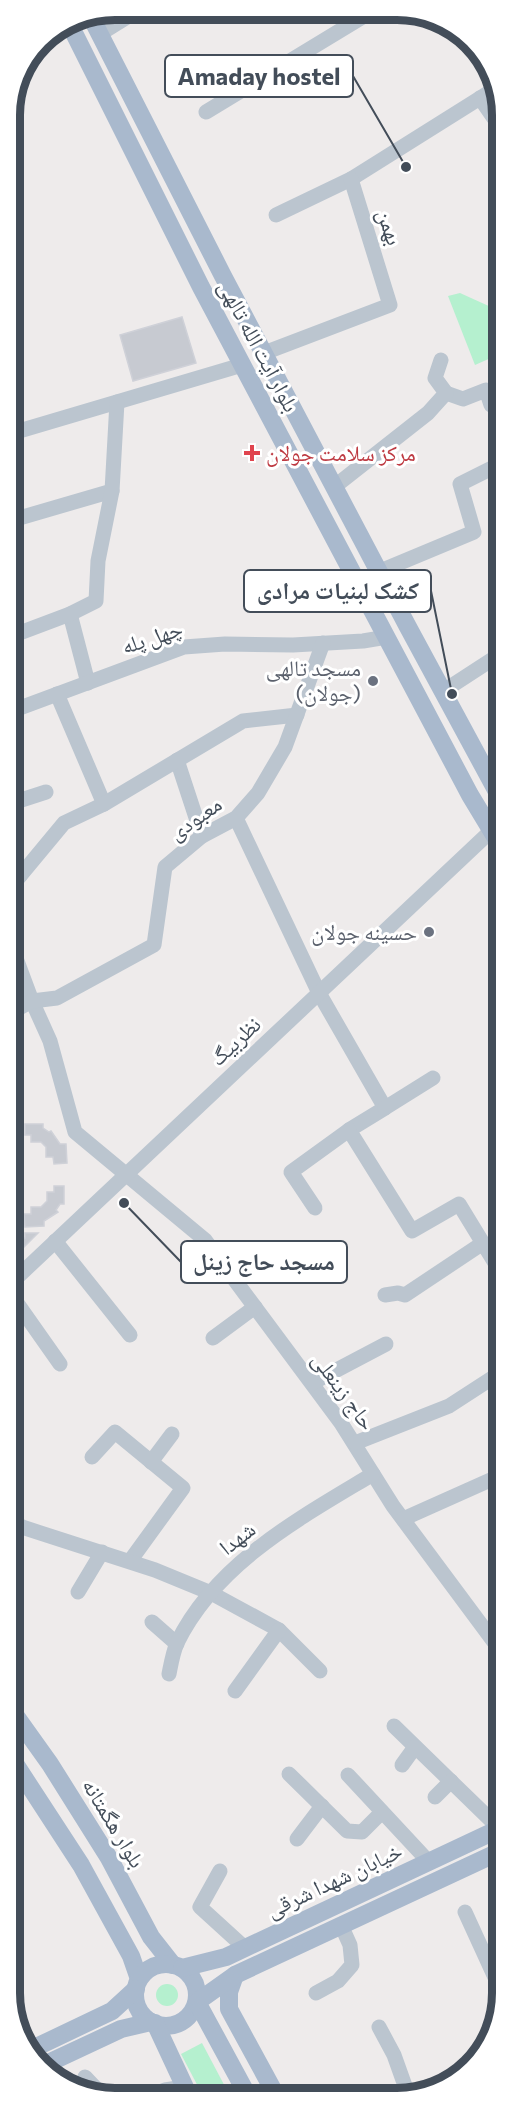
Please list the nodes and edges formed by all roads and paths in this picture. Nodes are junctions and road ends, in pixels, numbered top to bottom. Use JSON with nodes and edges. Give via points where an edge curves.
{"nodes":[{"id":1,"x":123,"y":20,"type":"edge"},
{"id":2,"x":357,"y":20,"type":"edge"},
{"id":3,"x":94,"y":22,"type":"edge"},
{"id":4,"x":72,"y":30,"type":"edge"},
{"id":5,"x":100,"y":34,"type":"junction"},
{"id":6,"x":490,"y":92,"type":"edge"},
{"id":7,"x":480,"y":98,"type":"junction"},
{"id":8,"x":206,"y":112,"type":"dead end"},
{"id":9,"x":492,"y":115,"type":"edge"},
{"id":10,"x":351,"y":179,"type":"junction"},
{"id":11,"x":276,"y":215,"type":"dead end"},
{"id":12,"x":264,"y":353,"type":"junction"},
{"id":13,"x":441,"y":360,"type":"dead end"},
{"id":14,"x":242,"y":365,"type":"junction"},
{"id":15,"x":446,"y":393,"type":"junction"},
{"id":16,"x":117,"y":402,"type":"junction"},
{"id":17,"x":492,"y":405,"type":"edge"},
{"id":18,"x":20,"y":431,"type":"edge"},
{"id":19,"x":492,"y":468,"type":"edge"},
{"id":20,"x":334,"y":487,"type":"junction"},
{"id":21,"x":112,"y":491,"type":"junction"},
{"id":22,"x":20,"y":517,"type":"edge"},
{"id":23,"x":378,"y":572,"type":"junction"},
{"id":24,"x":70,"y":614,"type":"junction"},
{"id":25,"x":408,"y":627,"type":"junction"},
{"id":26,"x":20,"y":633,"type":"edge"},
{"id":27,"x":387,"y":637,"type":"junction"},
{"id":28,"x":323,"y":643,"type":"junction"},
{"id":29,"x":492,"y":660,"type":"edge"},
{"id":30,"x":88,"y":683,"type":"junction"},
{"id":31,"x":442,"y":692,"type":"junction"},
{"id":32,"x":57,"y":694,"type":"junction"},
{"id":33,"x":20,"y":708,"type":"edge"},
{"id":34,"x":297,"y":715,"type":"junction"},
{"id":35,"x":177,"y":760,"type":"junction"},
{"id":36,"x":492,"y":771,"type":"edge"},
{"id":37,"x":46,"y":792,"type":"dead end"},
{"id":38,"x":20,"y":800,"type":"edge"},
{"id":39,"x":104,"y":804,"type":"junction"},
{"id":40,"x":236,"y":818,"type":"junction"},
{"id":41,"x":492,"y":830,"type":"joint"},
{"id":42,"x":202,"y":836,"type":"junction"},
{"id":43,"x":20,"y":876,"type":"edge"},
{"id":44,"x":20,"y":969,"type":"edge"},
{"id":45,"x":319,"y":993,"type":"junction"},
{"id":46,"x":32,"y":1001,"type":"junction"},
{"id":47,"x":20,"y":1007,"type":"edge"},
{"id":48,"x":433,"y":1078,"type":"dead end"},
{"id":49,"x":385,"y":1108,"type":"junction"},
{"id":50,"x":349,"y":1130,"type":"junction"},
{"id":51,"x":125,"y":1175,"type":"junction"},
{"id":52,"x":315,"y":1208,"type":"dead end"},
{"id":53,"x":55,"y":1242,"type":"junction"},
{"id":54,"x":483,"y":1243,"type":"junction"},
{"id":55,"x":492,"y":1258,"type":"edge"},
{"id":56,"x":20,"y":1275,"type":"edge"},
{"id":57,"x":385,"y":1295,"type":"dead end"},
{"id":58,"x":20,"y":1307,"type":"edge"},
{"id":59,"x":255,"y":1307,"type":"junction"},
{"id":60,"x":130,"y":1335,"type":"dead end"},
{"id":61,"x":213,"y":1338,"type":"dead end"},
{"id":62,"x":386,"y":1344,"type":"dead end"},
{"id":63,"x":60,"y":1364,"type":"dead end"},
{"id":64,"x":492,"y":1378,"type":"edge"},
{"id":65,"x":312,"y":1383,"type":"junction"},
{"id":66,"x":172,"y":1434,"type":"dead end"},
{"id":67,"x":355,"y":1443,"type":"junction"},
{"id":68,"x":92,"y":1457,"type":"dead end"},
{"id":69,"x":151,"y":1462,"type":"junction"},
{"id":70,"x":373,"y":1474,"type":"junction"},
{"id":71,"x":492,"y":1480,"type":"edge"},
{"id":72,"x":403,"y":1519,"type":"junction"},
{"id":73,"x":20,"y":1526,"type":"edge"},
{"id":74,"x":102,"y":1552,"type":"junction"},
{"id":75,"x":130,"y":1561,"type":"junction"},
{"id":76,"x":78,"y":1592,"type":"dead end"},
{"id":77,"x":211,"y":1593,"type":"junction"},
{"id":78,"x":152,"y":1622,"type":"dead end"},
{"id":79,"x":279,"y":1630,"type":"junction"},
{"id":80,"x":492,"y":1639,"type":"edge"},
{"id":81,"x":177,"y":1644,"type":"junction"},
{"id":82,"x":320,"y":1671,"type":"dead end"},
{"id":83,"x":169,"y":1674,"type":"dead end"},
{"id":84,"x":235,"y":1691,"type":"dead end"},
{"id":85,"x":20,"y":1722,"type":"edge"},
{"id":86,"x":394,"y":1726,"type":"dead end"},
{"id":87,"x":415,"y":1747,"type":"junction"},
{"id":88,"x":50,"y":1764,"type":"junction"},
{"id":89,"x":402,"y":1765,"type":"dead end"},
{"id":90,"x":20,"y":1770,"type":"edge"},
{"id":91,"x":289,"y":1774,"type":"dead end"},
{"id":92,"x":348,"y":1775,"type":"dead end"},
{"id":93,"x":27,"y":1779,"type":"junction"},
{"id":94,"x":451,"y":1781,"type":"junction"},
{"id":95,"x":435,"y":1797,"type":"dead end"},
{"id":96,"x":322,"y":1806,"type":"junction"},
{"id":97,"x":382,"y":1812,"type":"junction"},
{"id":98,"x":492,"y":1820,"type":"edge"},
{"id":99,"x":492,"y":1832,"type":"edge"},
{"id":100,"x":297,"y":1839,"type":"dead end"},
{"id":101,"x":492,"y":1855,"type":"edge"},
{"id":102,"x":429,"y":1862,"type":"junction"},
{"id":103,"x":220,"y":1871,"type":"dead end"},
{"id":104,"x":465,"y":1912,"type":"dead end"},
{"id":105,"x":341,"y":1925,"type":"junction"},
{"id":106,"x":245,"y":1948,"type":"junction"},
{"id":107,"x":177,"y":1967,"type":"junction"},
{"id":108,"x":492,"y":1971,"type":"edge"},
{"id":109,"x":235,"y":1976,"type":"junction"},
{"id":110,"x":138,"y":1984,"type":"junction"},
{"id":111,"x":316,"y":1993,"type":"dead end"},
{"id":112,"x":197,"y":2002,"type":"junction"},
{"id":113,"x":153,"y":2023,"type":"junction"},
{"id":114,"x":379,"y":2027,"type":"dead end"},
{"id":115,"x":37,"y":2047,"type":"edge"},
{"id":116,"x":51,"y":2062,"type":"edge"},
{"id":117,"x":85,"y":2077,"type":"dead end"},
{"id":118,"x":92,"y":2085,"type":"edge"},
{"id":119,"x":406,"y":2087,"type":"edge"},
{"id":120,"x":185,"y":2088,"type":"edge"},
{"id":121,"x":244,"y":2088,"type":"edge"},
{"id":122,"x":272,"y":2088,"type":"edge"}],
"edges":[{"from":1,"to":5,"type":"street"},
{"from":2,"to":8,"type":"street"},
{"from":3,"to":5,"type":"main road","name":"بلوار آیت الله تالهی"},
{"from":4,"to":14,"type":"main road","name":"بلوار آیت الله تالهی"},
{"from":5,"to":12,"type":"main road","name":"بلوار آیت الله تالهی"},
{"from":6,"to":7,"type":"street"},
{"from":7,"to":9,"type":"street"},
{"from":7,"to":10,"type":"street"},
{"from":10,"to":11,"type":"street"},
{"from":10,"to":12,"type":"street","name":"بهمن","via":[[390,305]]},
{"from":12,"to":20,"type":"main road","name":"بلوار آیت الله تالهی"},
{"from":13,"to":15,"type":"street","via":[[435,378]]},
{"from":14,"to":16,"type":"street"},
{"from":14,"to":27,"type":"main road","name":"بلوار آیت الله تالهی"},
{"from":15,"to":17,"type":"street","via":[[463,399],[486,390]]},
{"from":15,"to":20,"type":"street"},
{"from":16,"to":18,"type":"street"},
{"from":16,"to":21,"type":"street"},
{"from":19,"to":23,"type":"street","via":[[460,484],[474,532]]},
{"from":20,"to":23,"type":"main road","name":"بلوار آیت الله تالهی"},
{"from":21,"to":22,"type":"street"},
{"from":21,"to":24,"type":"street","via":[[98,561],[96,602]]},
{"from":23,"to":25,"type":"main road","name":"بلوار آیت الله تالهی"},
{"from":24,"to":26,"type":"street"},
{"from":24,"to":30,"type":"street"},
{"from":25,"to":27,"type":"main road"},
{"from":25,"to":31,"type":"main road","name":"بلوار آیت الله تالهی"},
{"from":27,"to":28,"type":"street","name":"چهل پله"},
{"from":27,"to":41,"type":"main road","name":"بلوار آیت الله تالهی"},
{"from":28,"to":30,"type":"street","name":"چهل پله","via":[[184,647]]},
{"from":28,"to":34,"type":"street","name":"معبودی"},
{"from":29,"to":31,"type":"street"},
{"from":30,"to":32,"type":"street","name":"چهل پله"},
{"from":31,"to":36,"type":"main road","name":"بلوار آیت الله تالهی"},
{"from":32,"to":33,"type":"street","name":"چهل پله"},
{"from":32,"to":39,"type":"street"},
{"from":34,"to":35,"type":"street","via":[[243,721]]},
{"from":34,"to":40,"type":"street","name":"معبودی","via":[[285,747],[258,793]]},
{"from":35,"to":39,"type":"street"},
{"from":35,"to":42,"type":"street"},
{"from":37,"to":38,"type":"street"},
{"from":39,"to":43,"type":"street","via":[[64,823]]},
{"from":40,"to":42,"type":"street","name":"معبودی"},
{"from":40,"to":45,"type":"street"},
{"from":41,"to":45,"type":"street","name":"نظربیگ"},
{"from":42,"to":46,"type":"street","name":"معبودی","via":[[165,867],[154,945],[57,998]]},
{"from":44,"to":46,"type":"street","name":"حاج زینعلی"},
{"from":45,"to":49,"type":"street"},
{"from":45,"to":51,"type":"street","name":"نظربیگ"},
{"from":46,"to":47,"type":"street"},
{"from":46,"to":51,"type":"street","name":"حاج زینعلی","via":[[50,1041],[75,1132]]},
{"from":48,"to":49,"type":"street"},
{"from":49,"to":50,"type":"street"},
{"from":50,"to":52,"type":"street","via":[[291,1172]]},
{"from":50,"to":54,"type":"street","via":[[412,1231],[459,1204]]},
{"from":51,"to":53,"type":"street","name":"نظربیگ"},
{"from":51,"to":59,"type":"street","name":"حاج زینعلی","via":[[205,1240]]},
{"from":53,"to":56,"type":"street","name":"نظربیگ"},
{"from":53,"to":60,"type":"street"},
{"from":54,"to":55,"type":"street"},
{"from":54,"to":57,"type":"street","via":[[405,1296]]},
{"from":58,"to":63,"type":"street"},
{"from":59,"to":61,"type":"street"},
{"from":59,"to":65,"type":"street","name":"حاج زینعلی"},
{"from":62,"to":65,"type":"street"},
{"from":64,"to":67,"type":"street","via":[[449,1406]]},
{"from":65,"to":67,"type":"street","name":"حاج زینعلی"},
{"from":66,"to":69,"type":"street"},
{"from":67,"to":70,"type":"street","name":"حاج زینعلی"},
{"from":68,"to":69,"type":"street","via":[[115,1432]]},
{"from":69,"to":75,"type":"street","via":[[183,1488]]},
{"from":70,"to":72,"type":"street","name":"حاج زینعلی"},
{"from":70,"to":77,"type":"street","name":"شهدا","via":[[274,1537],[230,1571]]},
{"from":71,"to":72,"type":"street"},
{"from":72,"to":80,"type":"street","name":"حاج زینعلی"},
{"from":73,"to":74,"type":"street"},
{"from":74,"to":75,"type":"street"},
{"from":74,"to":76,"type":"street"},
{"from":75,"to":77,"type":"street"},
{"from":77,"to":79,"type":"street"},
{"from":77,"to":81,"type":"street","name":"شهدا"},
{"from":78,"to":81,"type":"street"},
{"from":79,"to":82,"type":"street"},
{"from":79,"to":84,"type":"street"},
{"from":81,"to":83,"type":"street","name":"شهدا"},
{"from":85,"to":88,"type":"main road","name":"بلوار هگمتانه"},
{"from":86,"to":87,"type":"street"},
{"from":87,"to":89,"type":"street"},
{"from":87,"to":94,"type":"street"},
{"from":88,"to":93,"type":"main road"},
{"from":88,"to":107,"type":"main road","name":"بلوار هگمتانه","via":[[109,1858],[151,1937]]},
{"from":90,"to":93,"type":"main road"},
{"from":91,"to":96,"type":"street"},
{"from":92,"to":97,"type":"street"},
{"from":93,"to":110,"type":"main road","via":[[131,1956]]},
{"from":94,"to":95,"type":"street"},
{"from":94,"to":98,"type":"street"},
{"from":96,"to":97,"type":"street","via":[[347,1831],[362,1832]]},
{"from":96,"to":100,"type":"street"},
{"from":97,"to":102,"type":"street"},
{"from":99,"to":102,"type":"main road","name":"خیابان شهدا شرقی"},
{"from":101,"to":105,"type":"main road","name":"خیابان شهدا شرقی"},
{"from":102,"to":106,"type":"main road","name":"خیابان شهدا شرقی"},
{"from":103,"to":106,"type":"street","via":[[200,1907]]},
{"from":104,"to":108,"type":"street"},
{"from":105,"to":109,"type":"main road","name":"خیابان شهدا شرقی"},
{"from":105,"to":111,"type":"street","via":[[350,1945],[352,1965],[338,1981]]},
{"from":106,"to":107,"type":"main road","name":"خیابان شهدا شرقی","via":[[226,1957]]},
{"from":107,"to":110,"type":"main road","via":[[154,1967]]},
{"from":107,"to":112,"type":"main road","via":[[190,1974]]},
{"from":109,"to":112,"type":"main road","name":"خیابان شهدا شرقی"},
{"from":109,"to":122,"type":"main road","via":[[229,1992],[229,2009]]},
{"from":110,"to":113,"type":"main road","via":[[138,2008]]},
{"from":110,"to":115,"type":"main road","via":[[112,2011]]},
{"from":112,"to":113,"type":"main road","via":[[179,2024]]},
{"from":112,"to":121,"type":"main road"},
{"from":113,"to":116,"type":"main road","via":[[121,2029]]},
{"from":113,"to":120,"type":"main road"},
{"from":114,"to":119,"type":"street"},
{"from":117,"to":118,"type":"street"}]}
